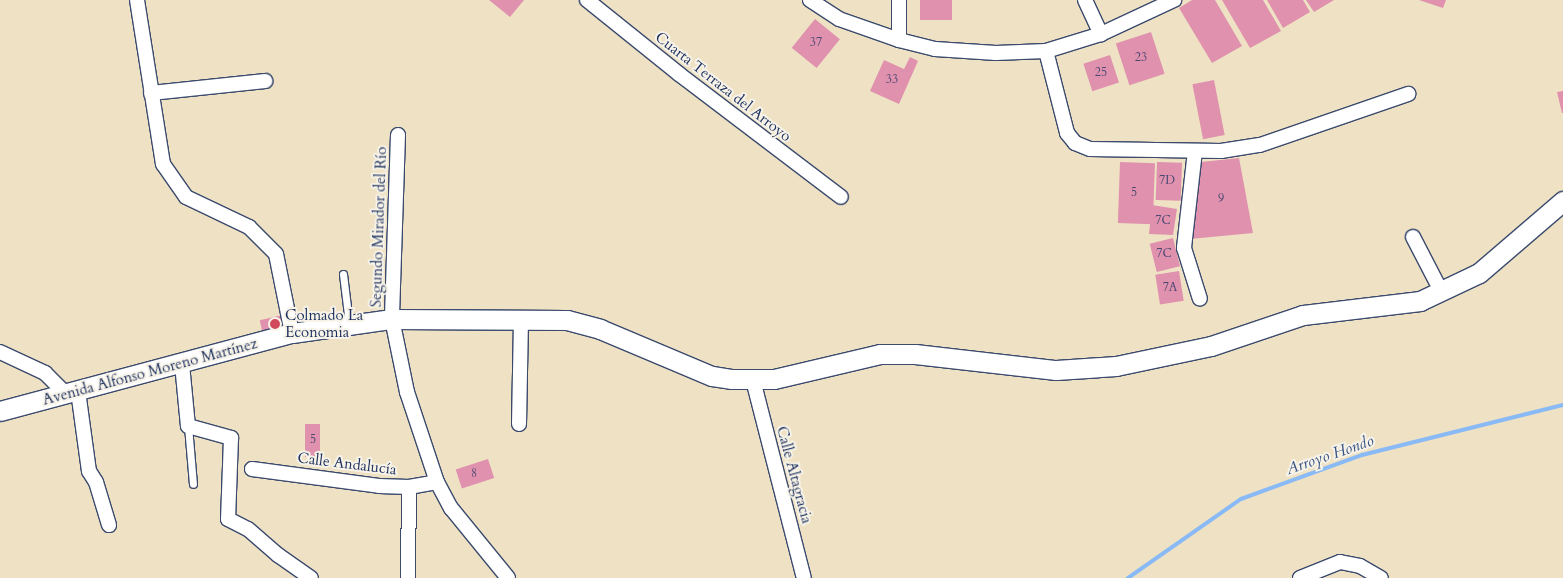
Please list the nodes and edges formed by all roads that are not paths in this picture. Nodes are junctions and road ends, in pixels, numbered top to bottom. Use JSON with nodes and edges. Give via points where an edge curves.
{"nodes":[{"id":1,"x":137,"y":0,"type":"edge"},
{"id":2,"x":587,"y":0,"type":"edge"},
{"id":3,"x":810,"y":0,"type":"edge"},
{"id":4,"x":899,"y":0,"type":"edge"},
{"id":5,"x":1085,"y":0,"type":"edge"},
{"id":6,"x":1174,"y":0,"type":"edge"},
{"id":7,"x":1101,"y":34,"type":"junction"},
{"id":8,"x":899,"y":40,"type":"junction"},
{"id":9,"x":1046,"y":51,"type":"junction"},
{"id":10,"x":265,"y":81,"type":"dead end"},
{"id":11,"x":150,"y":93,"type":"junction"},
{"id":12,"x":1408,"y":94,"type":"dead end"},
{"id":13,"x":398,"y":135,"type":"dead end"},
{"id":14,"x":1195,"y":151,"type":"junction"},
{"id":15,"x":841,"y":197,"type":"dead end"},
{"id":16,"x":1563,"y":201,"type":"edge"},
{"id":17,"x":1413,"y":237,"type":"dead end"},
{"id":18,"x":342,"y":274,"type":"dead end"},
{"id":19,"x":1442,"y":293,"type":"junction"},
{"id":20,"x":1200,"y":299,"type":"dead end"},
{"id":21,"x":392,"y":319,"type":"junction"},
{"id":22,"x":521,"y":320,"type":"junction"},
{"id":23,"x":349,"y":323,"type":"junction"},
{"id":24,"x":292,"y":333,"type":"junction"},
{"id":25,"x":0,"y":352,"type":"edge"},
{"id":26,"x":182,"y":364,"type":"junction"},
{"id":27,"x":752,"y":380,"type":"junction"},
{"id":28,"x":72,"y":392,"type":"junction"},
{"id":29,"x":0,"y":411,"type":"edge"},
{"id":30,"x":519,"y":424,"type":"dead end"},
{"id":31,"x":188,"y":426,"type":"junction"},
{"id":32,"x":252,"y":469,"type":"dead end"},
{"id":33,"x":438,"y":482,"type":"junction"},
{"id":34,"x":193,"y":484,"type":"dead end"},
{"id":35,"x":409,"y":487,"type":"junction"},
{"id":36,"x":109,"y":525,"type":"dead end"},
{"id":37,"x":311,"y":578,"type":"edge"},
{"id":38,"x":408,"y":578,"type":"edge"},
{"id":39,"x":508,"y":578,"type":"edge"},
{"id":40,"x":804,"y":578,"type":"edge"},
{"id":41,"x":1300,"y":578,"type":"edge"},
{"id":42,"x":1380,"y":578,"type":"edge"}],
"edges":[{"from":1,"to":11,"type":"street"},
{"from":2,"to":15,"type":"street","name":"Cuarta Terraza del Arroyo"},
{"from":3,"to":8,"type":"street","via":[[839,19]]},
{"from":4,"to":8,"type":"street"},
{"from":5,"to":7,"type":"street"},
{"from":6,"to":7,"type":"street"},
{"from":7,"to":9,"type":"street"},
{"from":8,"to":9,"type":"street","via":[[935,49],[996,53]]},
{"from":9,"to":14,"type":"street","via":[[1068,133],[1075,143],[1107,151]]},
{"from":10,"to":11,"type":"street"},
{"from":11,"to":24,"type":"street","via":[[163,164],[186,197],[249,227],[276,254]]},
{"from":12,"to":14,"type":"street","via":[[1260,145]]},
{"from":13,"to":21,"type":"street","name":"Segundo Mirador del Río"},
{"from":14,"to":20,"type":"street","via":[[1184,248]]},
{"from":16,"to":19,"type":"main road","name":"Avenida Alfonso Moreno Martínez","via":[[1479,273]]},
{"from":17,"to":19,"type":"street"},
{"from":18,"to":23,"type":"lane"},
{"from":19,"to":27,"type":"main road","name":"Avenida Alfonso Moreno Martínez","via":[[1399,305],[1303,315],[1202,348],[1116,366],[1046,370],[915,354],[880,354]]},
{"from":21,"to":22,"type":"main road","name":"Avenida Alfonso Moreno Martínez"},
{"from":21,"to":23,"type":"main road","name":"Avenida Alfonso Moreno Martínez"},
{"from":21,"to":33,"type":"street","name":"Segundo Mirador del Río","via":[[407,392]]},
{"from":22,"to":27,"type":"main road","name":"Avenida Alfonso Moreno Martínez","via":[[546,318],[582,323],[712,376]]},
{"from":22,"to":30,"type":"street"},
{"from":23,"to":24,"type":"main road","name":"Avenida Alfonso Moreno Martínez"},
{"from":24,"to":26,"type":"main road","name":"Avenida Alfonso Moreno Martínez"},
{"from":25,"to":28,"type":"street","via":[[45,373]]},
{"from":26,"to":28,"type":"main road","name":"Avenida Alfonso Moreno Martínez"},
{"from":26,"to":31,"type":"street"},
{"from":27,"to":40,"type":"street","name":"Calle Altagracia"},
{"from":28,"to":29,"type":"main road","name":"Avenida Alfonso Moreno Martínez"},
{"from":28,"to":36,"type":"street","via":[[89,471],[96,482]]},
{"from":31,"to":34,"type":"lane"},
{"from":31,"to":37,"type":"street","via":[[231,438],[228,519],[248,529]]},
{"from":32,"to":35,"type":"street","name":"Calle Andalucía"},
{"from":33,"to":35,"type":"street","name":"Calle Andalucía"},
{"from":33,"to":39,"type":"street","name":"Segundo Mirador del Río","via":[[455,515]]},
{"from":35,"to":38,"type":"street"},
{"from":41,"to":42,"type":"street","via":[[1340,562],[1360,566]]}]}
